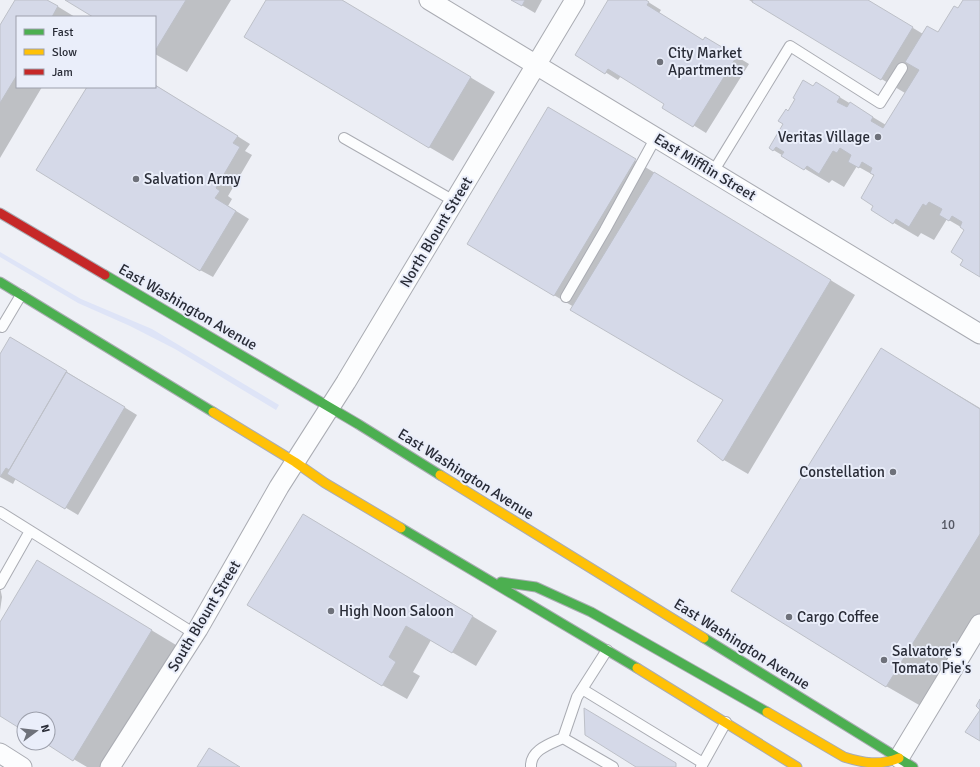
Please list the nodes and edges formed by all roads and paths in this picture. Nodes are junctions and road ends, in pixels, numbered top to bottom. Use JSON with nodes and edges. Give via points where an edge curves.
{"nodes":[{"id":1,"x":429,"y":0,"type":"edge"},
{"id":2,"x":575,"y":0,"type":"edge"},
{"id":3,"x":536,"y":64,"type":"junction"},
{"id":4,"x":902,"y":68,"type":"dead end"},
{"id":5,"x":656,"y":137,"type":"junction"},
{"id":6,"x":344,"y":138,"type":"dead end"},
{"id":7,"x":713,"y":172,"type":"junction"},
{"id":8,"x":454,"y":201,"type":"junction"},
{"id":9,"x":0,"y":212,"type":"edge"},
{"id":10,"x":0,"y":282,"type":"edge"},
{"id":11,"x":21,"y":295,"type":"junction"},
{"id":12,"x":566,"y":298,"type":"dead end"},
{"id":13,"x":2,"y":327,"type":"dead end"},
{"id":14,"x":980,"y":334,"type":"edge"},
{"id":15,"x":330,"y":407,"type":"junction"},
{"id":16,"x":295,"y":462,"type":"junction"},
{"id":17,"x":0,"y":512,"type":"edge"},
{"id":18,"x":30,"y":531,"type":"junction"},
{"id":19,"x":489,"y":580,"type":"junction"},
{"id":20,"x":0,"y":584,"type":"edge"},
{"id":21,"x":980,"y":624,"type":"edge"},
{"id":22,"x":195,"y":634,"type":"junction"},
{"id":23,"x":607,"y":650,"type":"junction"},
{"id":24,"x":582,"y":689,"type":"junction"},
{"id":25,"x":726,"y":722,"type":"junction"},
{"id":26,"x":563,"y":738,"type":"junction"},
{"id":27,"x":0,"y":753,"type":"edge"},
{"id":28,"x":906,"y":763,"type":"edge"},
{"id":29,"x":702,"y":765,"type":"edge"},
{"id":30,"x":22,"y":767,"type":"edge"},
{"id":31,"x":110,"y":767,"type":"edge"},
{"id":32,"x":531,"y":767,"type":"edge"},
{"id":33,"x":613,"y":767,"type":"edge"},
{"id":34,"x":797,"y":767,"type":"edge"}],
"edges":[{"from":1,"to":3,"type":"street","name":"East Mifflin Street"},
{"from":2,"to":3,"type":"street","name":"North Blount Street"},
{"from":3,"to":5,"type":"street","name":"East Mifflin Street"},
{"from":3,"to":8,"type":"street","name":"North Blount Street"},
{"from":4,"to":7,"type":"lane","via":[[880,103],[790,46]]},
{"from":5,"to":7,"type":"street","name":"East Mifflin Street"},
{"from":5,"to":12,"type":"lane"},
{"from":6,"to":8,"type":"lane"},
{"from":7,"to":14,"type":"street","name":"East Mifflin Street"},
{"from":8,"to":15,"type":"street","name":"North Blount Street"},
{"from":9,"to":15,"type":"main road","name":"East Washington Avenue"},
{"from":10,"to":11,"type":"main road"},
{"from":11,"to":13,"type":"lane"},
{"from":11,"to":16,"type":"main road"},
{"from":15,"to":16,"type":"street","name":"North Blount Street"},
{"from":15,"to":28,"type":"main road","name":"East Washington Avenue"},
{"from":16,"to":19,"type":"main road","via":[[325,483]]},
{"from":16,"to":22,"type":"street","name":"South Blount Street"},
{"from":17,"to":18,"type":"lane"},
{"from":18,"to":20,"type":"lane"},
{"from":18,"to":22,"type":"lane"},
{"from":19,"to":23,"type":"main road"},
{"from":19,"to":28,"type":"main road","via":[[536,587],[591,612],[844,757],[872,765]]},
{"from":21,"to":28,"type":"street"},
{"from":22,"to":31,"type":"street","name":"South Blount Street"},
{"from":23,"to":24,"type":"lane"},
{"from":23,"to":25,"type":"main road"},
{"from":24,"to":26,"type":"lane"},
{"from":24,"to":29,"type":"lane"},
{"from":25,"to":29,"type":"lane"},
{"from":25,"to":34,"type":"main road"},
{"from":26,"to":32,"type":"lane","via":[[536,752]]},
{"from":26,"to":33,"type":"lane"},
{"from":27,"to":30,"type":"street"}]}
